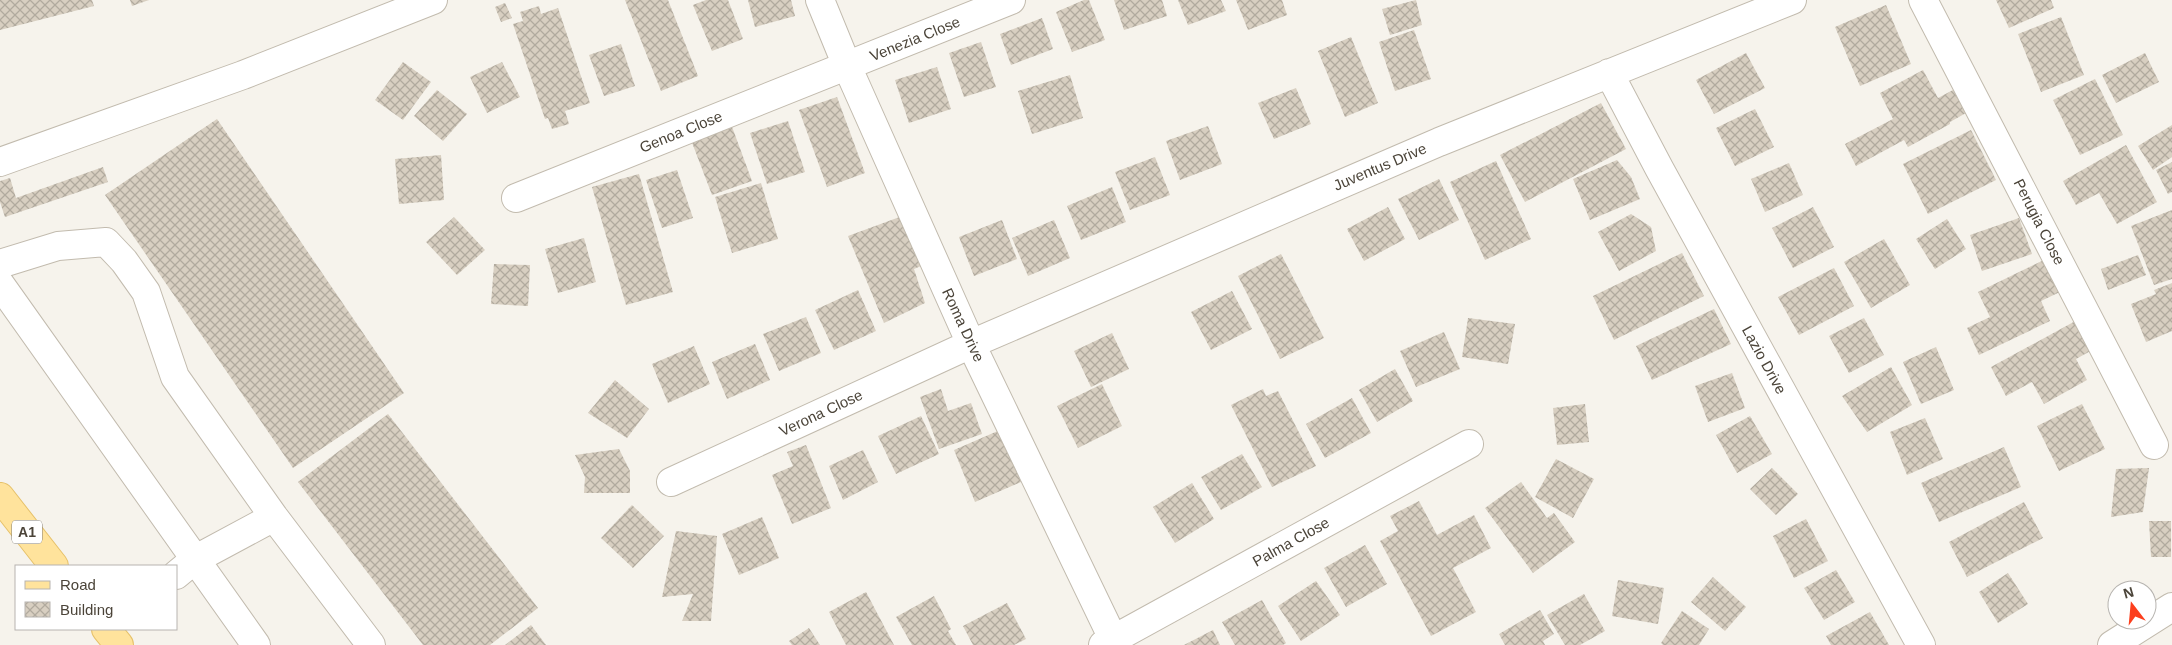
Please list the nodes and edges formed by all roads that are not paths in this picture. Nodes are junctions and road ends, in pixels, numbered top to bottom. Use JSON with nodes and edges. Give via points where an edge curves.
{"nodes":[{"id":1,"x":433,"y":0,"type":"edge"},
{"id":2,"x":820,"y":0,"type":"edge"},
{"id":3,"x":1011,"y":0,"type":"edge"},
{"id":4,"x":1792,"y":0,"type":"edge"},
{"id":5,"x":1923,"y":0,"type":"edge"},
{"id":6,"x":847,"y":66,"type":"junction"},
{"id":7,"x":1610,"y":73,"type":"junction"},
{"id":8,"x":0,"y":162,"type":"edge"},
{"id":9,"x":516,"y":198,"type":"dead end"},
{"id":10,"x":0,"y":264,"type":"edge"},
{"id":11,"x":0,"y":284,"type":"edge"},
{"id":12,"x":971,"y":344,"type":"junction"},
{"id":13,"x":1469,"y":444,"type":"dead end"},
{"id":14,"x":2154,"y":445,"type":"dead end"},
{"id":15,"x":671,"y":482,"type":"dead end"},
{"id":16,"x":0,"y":497,"type":"edge"},
{"id":17,"x":274,"y":518,"type":"junction"},
{"id":18,"x":53,"y":565,"type":"edge"},
{"id":19,"x":185,"y":568,"type":"edge"},
{"id":20,"x":2172,"y":607,"type":"edge"},
{"id":21,"x":107,"y":630,"type":"edge"},
{"id":22,"x":1110,"y":643,"type":"edge"},
{"id":23,"x":119,"y":645,"type":"edge"},
{"id":24,"x":256,"y":645,"type":"edge"},
{"id":25,"x":371,"y":645,"type":"edge"},
{"id":26,"x":1921,"y":645,"type":"edge"},
{"id":27,"x":2112,"y":645,"type":"edge"}],
"edges":[{"from":1,"to":8,"type":"street","via":[[243,75]]},
{"from":2,"to":6,"type":"street","name":"Roma Drive"},
{"from":3,"to":6,"type":"street","name":"Venezia Close"},
{"from":4,"to":7,"type":"street","name":"Juventus Drive"},
{"from":5,"to":14,"type":"street","name":"Perugia Close"},
{"from":6,"to":9,"type":"street","name":"Genoa Close"},
{"from":6,"to":12,"type":"street","name":"Roma Drive"},
{"from":7,"to":12,"type":"street","name":"Juventus Drive","via":[[1430,146]]},
{"from":7,"to":26,"type":"street","name":"Lazio Drive"},
{"from":10,"to":17,"type":"street","via":[[58,246],[106,242],[146,292],[175,377]]},
{"from":11,"to":19,"type":"street"},
{"from":12,"to":15,"type":"street","name":"Verona Close"},
{"from":12,"to":22,"type":"street","name":"Roma Drive"},
{"from":13,"to":22,"type":"street","name":"Palma Close"},
{"from":16,"to":18,"type":"main road","number":"A1"},
{"from":17,"to":19,"type":"street"},
{"from":17,"to":25,"type":"street"},
{"from":19,"to":24,"type":"street"},
{"from":20,"to":27,"type":"street"},
{"from":21,"to":23,"type":"main road"}]}
